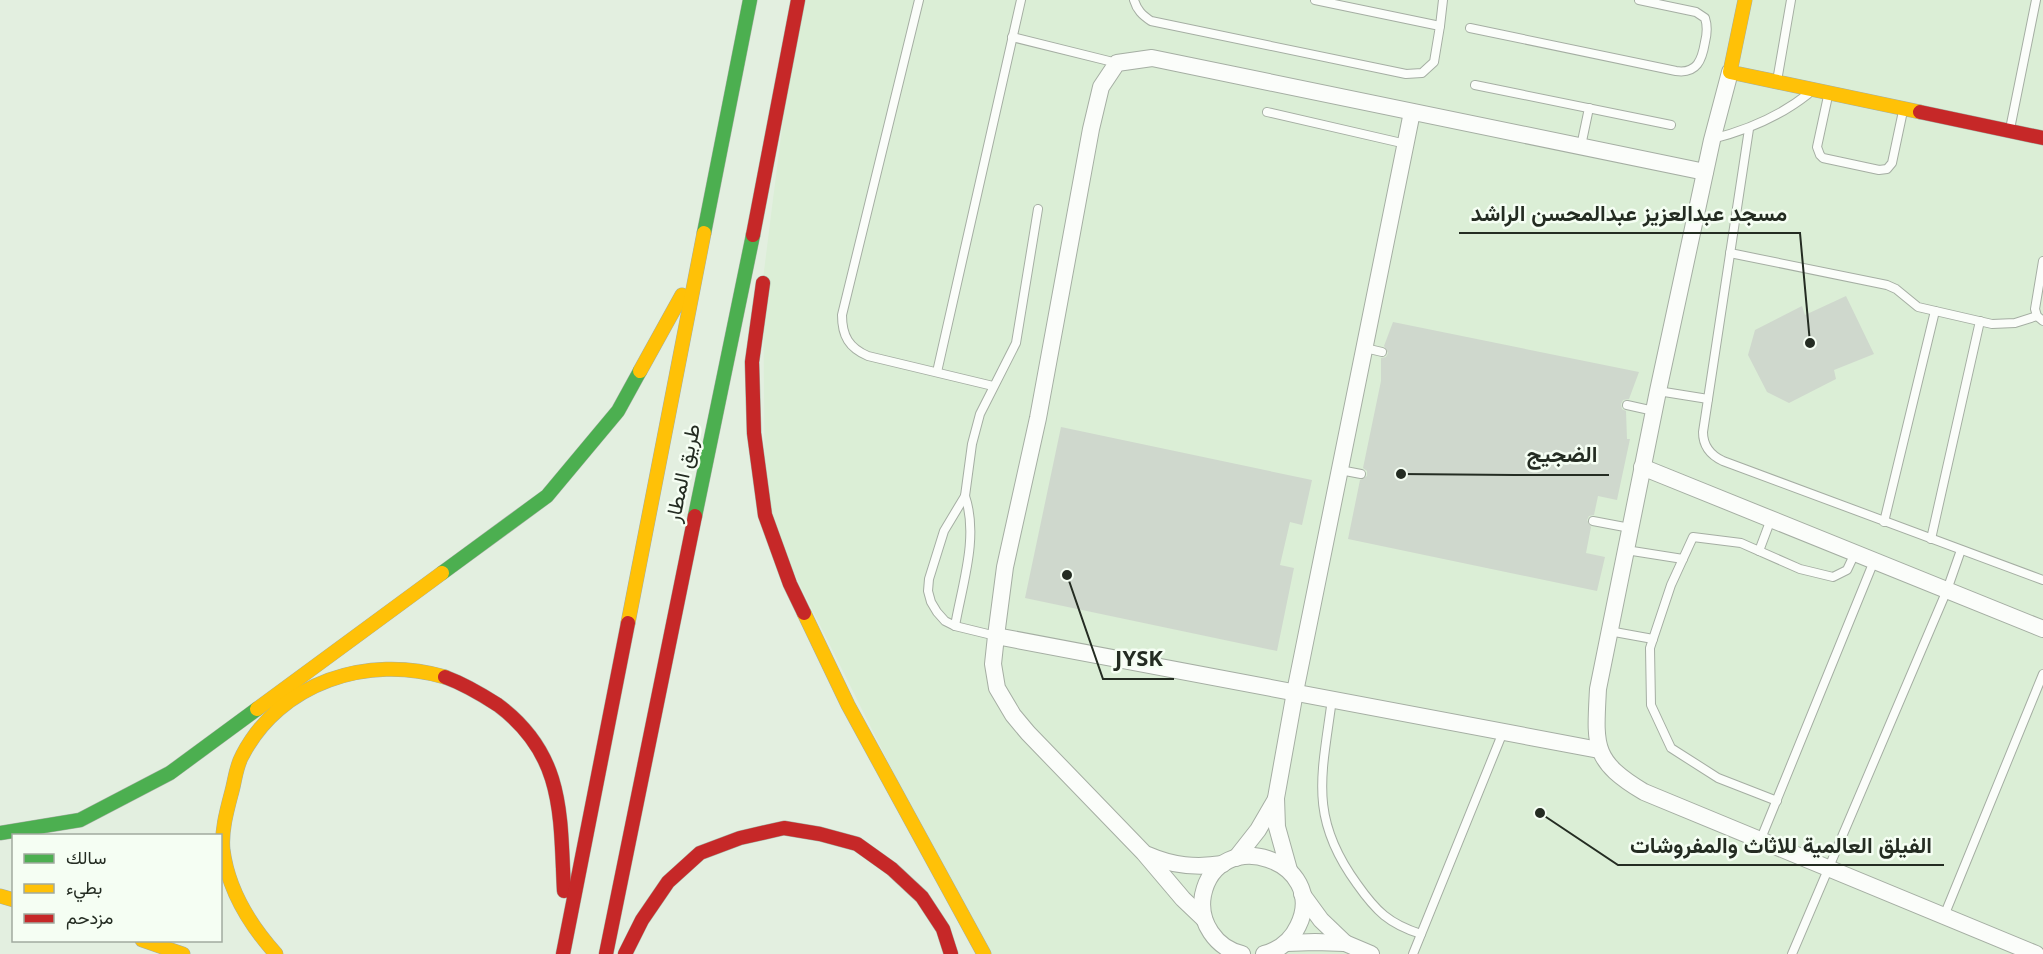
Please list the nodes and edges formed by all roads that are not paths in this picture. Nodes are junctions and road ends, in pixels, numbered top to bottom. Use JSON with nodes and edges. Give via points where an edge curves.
{"nodes":[{"id":1,"x":750,"y":0,"type":"edge"},
{"id":2,"x":798,"y":0,"type":"edge"},
{"id":3,"x":919,"y":0,"type":"edge"},
{"id":4,"x":1021,"y":0,"type":"edge"},
{"id":5,"x":1134,"y":0,"type":"edge"},
{"id":6,"x":1315,"y":0,"type":"edge"},
{"id":7,"x":1443,"y":0,"type":"edge"},
{"id":8,"x":1639,"y":0,"type":"edge"},
{"id":9,"x":1745,"y":0,"type":"edge"},
{"id":10,"x":1791,"y":0,"type":"edge"},
{"id":11,"x":2036,"y":0,"type":"edge"},
{"id":12,"x":1670,"y":3,"type":"edge"},
{"id":13,"x":1440,"y":26,"type":"junction"},
{"id":14,"x":1470,"y":28,"type":"dead end"},
{"id":15,"x":1012,"y":37,"type":"junction"},
{"id":16,"x":1117,"y":63,"type":"junction"},
{"id":17,"x":1730,"y":72,"type":"junction"},
{"id":18,"x":1776,"y":81,"type":"junction"},
{"id":19,"x":1476,"y":85,"type":"dead end"},
{"id":20,"x":1814,"y":89,"type":"junction"},
{"id":21,"x":1828,"y":92,"type":"junction"},
{"id":22,"x":1589,"y":108,"type":"junction"},
{"id":23,"x":1904,"y":109,"type":"junction"},
{"id":24,"x":778,"y":111,"type":"junction"},
{"id":25,"x":1267,"y":112,"type":"dead end"},
{"id":26,"x":1413,"y":112,"type":"junction"},
{"id":27,"x":1671,"y":125,"type":"dead end"},
{"id":28,"x":1749,"y":129,"type":"junction"},
{"id":29,"x":2009,"y":132,"type":"junction"},
{"id":30,"x":2043,"y":138,"type":"edge"},
{"id":31,"x":1712,"y":140,"type":"junction"},
{"id":32,"x":1406,"y":144,"type":"junction"},
{"id":33,"x":1581,"y":146,"type":"junction"},
{"id":34,"x":1705,"y":172,"type":"junction"},
{"id":35,"x":1038,"y":209,"type":"dead end"},
{"id":36,"x":771,"y":213,"type":"dead end"},
{"id":37,"x":1730,"y":253,"type":"junction"},
{"id":38,"x":2043,"y":261,"type":"edge"},
{"id":39,"x":697,"y":268,"type":"junction"},
{"id":40,"x":765,"y":268,"type":"dead end"},
{"id":41,"x":2042,"y":273,"type":"edge"},
{"id":42,"x":1935,"y":311,"type":"junction"},
{"id":43,"x":2040,"y":319,"type":"edge"},
{"id":44,"x":1980,"y":321,"type":"junction"},
{"id":45,"x":1365,"y":348,"type":"junction"},
{"id":46,"x":1382,"y":352,"type":"dead end"},
{"id":47,"x":937,"y":372,"type":"junction"},
{"id":48,"x":993,"y":386,"type":"junction"},
{"id":49,"x":1658,"y":391,"type":"junction"},
{"id":50,"x":1708,"y":399,"type":"junction"},
{"id":51,"x":1627,"y":405,"type":"dead end"},
{"id":52,"x":1654,"y":411,"type":"junction"},
{"id":53,"x":1642,"y":467,"type":"junction"},
{"id":54,"x":1340,"y":470,"type":"junction"},
{"id":55,"x":1362,"y":474,"type":"dead end"},
{"id":56,"x":965,"y":496,"type":"junction"},
{"id":57,"x":1771,"y":519,"type":"junction"},
{"id":58,"x":1593,"y":521,"type":"dead end"},
{"id":59,"x":1884,"y":522,"type":"junction"},
{"id":60,"x":1630,"y":528,"type":"junction"},
{"id":61,"x":1931,"y":539,"type":"junction"},
{"id":62,"x":1626,"y":550,"type":"junction"},
{"id":63,"x":1961,"y":550,"type":"junction"},
{"id":64,"x":1759,"y":551,"type":"junction"},
{"id":65,"x":1855,"y":553,"type":"junction"},
{"id":66,"x":1683,"y":560,"type":"junction"},
{"id":67,"x":1874,"y":561,"type":"junction"},
{"id":68,"x":2043,"y":580,"type":"edge"},
{"id":69,"x":1947,"y":590,"type":"junction"},
{"id":70,"x":955,"y":626,"type":"junction"},
{"id":71,"x":2043,"y":629,"type":"edge"},
{"id":72,"x":1609,"y":631,"type":"junction"},
{"id":73,"x":996,"y":636,"type":"junction"},
{"id":74,"x":1653,"y":639,"type":"junction"},
{"id":75,"x":2043,"y":674,"type":"edge"},
{"id":76,"x":1295,"y":692,"type":"junction"},
{"id":77,"x":1332,"y":699,"type":"junction"},
{"id":78,"x":1503,"y":732,"type":"junction"},
{"id":79,"x":1599,"y":750,"type":"junction"},
{"id":80,"x":1276,"y":798,"type":"junction"},
{"id":81,"x":1777,"y":801,"type":"junction"},
{"id":82,"x":0,"y":832,"type":"edge"},
{"id":83,"x":1760,"y":841,"type":"junction"},
{"id":84,"x":1144,"y":853,"type":"junction"},
{"id":85,"x":1230,"y":861,"type":"junction"},
{"id":86,"x":1827,"y":868,"type":"junction"},
{"id":87,"x":1289,"y":870,"type":"junction"},
{"id":88,"x":1302,"y":893,"type":"junction"},
{"id":89,"x":1944,"y":916,"type":"junction"},
{"id":90,"x":1204,"y":919,"type":"junction"},
{"id":91,"x":1421,"y":934,"type":"junction"},
{"id":92,"x":566,"y":936,"type":"junction"},
{"id":93,"x":148,"y":942,"type":"edge"},
{"id":94,"x":1286,"y":943,"type":"junction"},
{"id":95,"x":1345,"y":944,"type":"junction"},
{"id":96,"x":1219,"y":948,"type":"edge"},
{"id":97,"x":2019,"y":951,"type":"edge"},
{"id":98,"x":183,"y":954,"type":"edge"},
{"id":99,"x":276,"y":954,"type":"edge"},
{"id":100,"x":562,"y":954,"type":"edge"},
{"id":101,"x":606,"y":954,"type":"edge"},
{"id":102,"x":626,"y":954,"type":"edge"},
{"id":103,"x":951,"y":954,"type":"edge"},
{"id":104,"x":984,"y":954,"type":"edge"},
{"id":105,"x":1242,"y":954,"type":"edge"},
{"id":106,"x":1266,"y":954,"type":"edge"},
{"id":107,"x":1371,"y":954,"type":"edge"},
{"id":108,"x":1413,"y":954,"type":"edge"},
{"id":109,"x":1792,"y":954,"type":"edge"},
{"id":110,"x":2036,"y":954,"type":"edge"}],
"edges":[{"from":1,"to":39,"type":"main road","name":"طريق المطار"},
{"from":2,"to":24,"type":"main road","name":"طريق المطار"},
{"from":3,"to":47,"type":"lane","via":[[842,326],[844,336],[858,352]]},
{"from":4,"to":15,"type":"lane"},
{"from":5,"to":13,"type":"lane","via":[[1142,16],[1151,21],[1414,75],[1434,62]]},
{"from":6,"to":13,"type":"lane"},
{"from":7,"to":13,"type":"lane"},
{"from":8,"to":12,"type":"lane"},
{"from":9,"to":17,"type":"main road"},
{"from":10,"to":18,"type":"lane"},
{"from":11,"to":29,"type":"lane"},
{"from":12,"to":14,"type":"lane","via":[[1701,14],[1707,24],[1700,62],[1689,71]]},
{"from":15,"to":16,"type":"lane"},
{"from":15,"to":47,"type":"lane"},
{"from":16,"to":26,"type":"street","via":[[1152,58]]},
{"from":16,"to":73,"type":"street","via":[[1101,87],[1091,129],[1038,418],[1005,567]]},
{"from":17,"to":18,"type":"main road"},
{"from":17,"to":31,"type":"street"},
{"from":18,"to":20,"type":"main road"},
{"from":19,"to":22,"type":"lane"},
{"from":20,"to":21,"type":"main road"},
{"from":20,"to":28,"type":"lane","via":[[1783,112]]},
{"from":21,"to":23,"type":"main road"},
{"from":21,"to":23,"type":"lane","via":[[1817,147],[1823,158],[1887,169],[1892,163]]},
{"from":22,"to":27,"type":"lane"},
{"from":22,"to":33,"type":"lane"},
{"from":23,"to":29,"type":"main road"},
{"from":24,"to":36,"type":"main road"},
{"from":24,"to":101,"type":"main road","name":"طريق المطار"},
{"from":25,"to":32,"type":"lane"},
{"from":26,"to":32,"type":"street"},
{"from":26,"to":33,"type":"street"},
{"from":28,"to":31,"type":"lane"},
{"from":28,"to":37,"type":"lane"},
{"from":29,"to":30,"type":"main road"},
{"from":31,"to":34,"type":"street"},
{"from":32,"to":45,"type":"street"},
{"from":33,"to":34,"type":"street"},
{"from":34,"to":49,"type":"street"},
{"from":35,"to":48,"type":"lane","via":[[1019,330],[1011,355]]},
{"from":37,"to":42,"type":"lane","via":[[1890,286],[1912,304]]},
{"from":37,"to":50,"type":"lane"},
{"from":38,"to":41,"type":"lane"},
{"from":39,"to":82,"type":"main road","via":[[618,411],[547,496],[170,773],[80,820]]},
{"from":39,"to":92,"type":"main road","name":"طريق المطار"},
{"from":40,"to":104,"type":"main road","via":[[752,362],[754,433],[765,515],[789,584],[848,705]]},
{"from":41,"to":43,"type":"lane","via":[[2035,309]]},
{"from":42,"to":44,"type":"lane"},
{"from":42,"to":59,"type":"lane"},
{"from":43,"to":44,"type":"lane","via":[[1992,324]]},
{"from":44,"to":61,"type":"lane"},
{"from":45,"to":46,"type":"lane"},
{"from":45,"to":54,"type":"street"},
{"from":47,"to":48,"type":"lane"},
{"from":48,"to":56,"type":"lane","via":[[975,429]]},
{"from":49,"to":50,"type":"lane"},
{"from":49,"to":52,"type":"street"},
{"from":50,"to":59,"type":"lane","via":[[1703,440],[1716,458]]},
{"from":51,"to":52,"type":"lane"},
{"from":52,"to":53,"type":"street"},
{"from":53,"to":57,"type":"street"},
{"from":53,"to":60,"type":"street"},
{"from":54,"to":55,"type":"lane"},
{"from":54,"to":76,"type":"street"},
{"from":56,"to":70,"type":"lane","via":[[971,530]]},
{"from":56,"to":70,"type":"lane","via":[[944,531],[928,591],[937,612]]},
{"from":57,"to":64,"type":"lane"},
{"from":57,"to":65,"type":"street"},
{"from":58,"to":60,"type":"lane"},
{"from":59,"to":61,"type":"lane"},
{"from":60,"to":62,"type":"street"},
{"from":61,"to":63,"type":"lane"},
{"from":62,"to":66,"type":"lane"},
{"from":62,"to":72,"type":"street"},
{"from":63,"to":68,"type":"lane"},
{"from":63,"to":69,"type":"lane"},
{"from":64,"to":65,"type":"lane","via":[[1800,569],[1833,577],[1847,570]]},
{"from":64,"to":66,"type":"lane","via":[[1741,543],[1693,537]]},
{"from":65,"to":67,"type":"street"},
{"from":66,"to":74,"type":"lane"},
{"from":67,"to":69,"type":"street"},
{"from":67,"to":81,"type":"lane"},
{"from":69,"to":71,"type":"street"},
{"from":69,"to":86,"type":"lane"},
{"from":70,"to":73,"type":"lane"},
{"from":72,"to":74,"type":"lane"},
{"from":72,"to":79,"type":"street","via":[[1598,689]]},
{"from":73,"to":76,"type":"street"},
{"from":73,"to":84,"type":"street","via":[[993,664],[997,688],[1013,715]]},
{"from":74,"to":81,"type":"lane","via":[[1651,705],[1671,748],[1718,778]]},
{"from":75,"to":89,"type":"lane"},
{"from":76,"to":77,"type":"street"},
{"from":76,"to":80,"type":"street"},
{"from":77,"to":78,"type":"street"},
{"from":77,"to":91,"type":"lane","via":[[1321,796],[1330,837],[1373,906],[1395,924]]},
{"from":78,"to":79,"type":"street"},
{"from":78,"to":91,"type":"lane"},
{"from":79,"to":83,"type":"street","via":[[1608,766],[1644,792]]},
{"from":80,"to":85,"type":"street","via":[[1258,830]]},
{"from":80,"to":87,"type":"street","via":[[1277,827]]},
{"from":81,"to":83,"type":"lane"},
{"from":83,"to":86,"type":"street"},
{"from":84,"to":85,"type":"street","via":[[1183,866],[1207,867]]},
{"from":84,"to":90,"type":"street"},
{"from":85,"to":87,"type":"street","via":[[1258,855]]},
{"from":85,"to":90,"type":"street","via":[[1211,878],[1203,895]]},
{"from":86,"to":89,"type":"street"},
{"from":86,"to":109,"type":"lane"},
{"from":87,"to":88,"type":"street"},
{"from":88,"to":94,"type":"street","via":[[1301,921]]},
{"from":88,"to":95,"type":"street"},
{"from":89,"to":97,"type":"street"},
{"from":90,"to":96,"type":"street"},
{"from":91,"to":108,"type":"lane"},
{"from":92,"to":99,"type":"main road","via":[[558,802],[546,761],[525,728],[470,686],[435,673],[400,668],[360,670],[321,681],[289,699],[262,725],[240,759],[228,805],[223,848],[233,889]]},
{"from":92,"to":100,"type":"main road","name":"طريق المطار"},
{"from":93,"to":98,"type":"main road"},
{"from":94,"to":95,"type":"street"},
{"from":94,"to":106,"type":"street"},
{"from":95,"to":107,"type":"street"},
{"from":96,"to":105,"type":"street"},
{"from":97,"to":110,"type":"street"},
{"from":102,"to":103,"type":"main road","via":[[642,920],[668,882],[700,853],[784,828],[857,844],[892,869],[922,897],[943,929]]}]}
